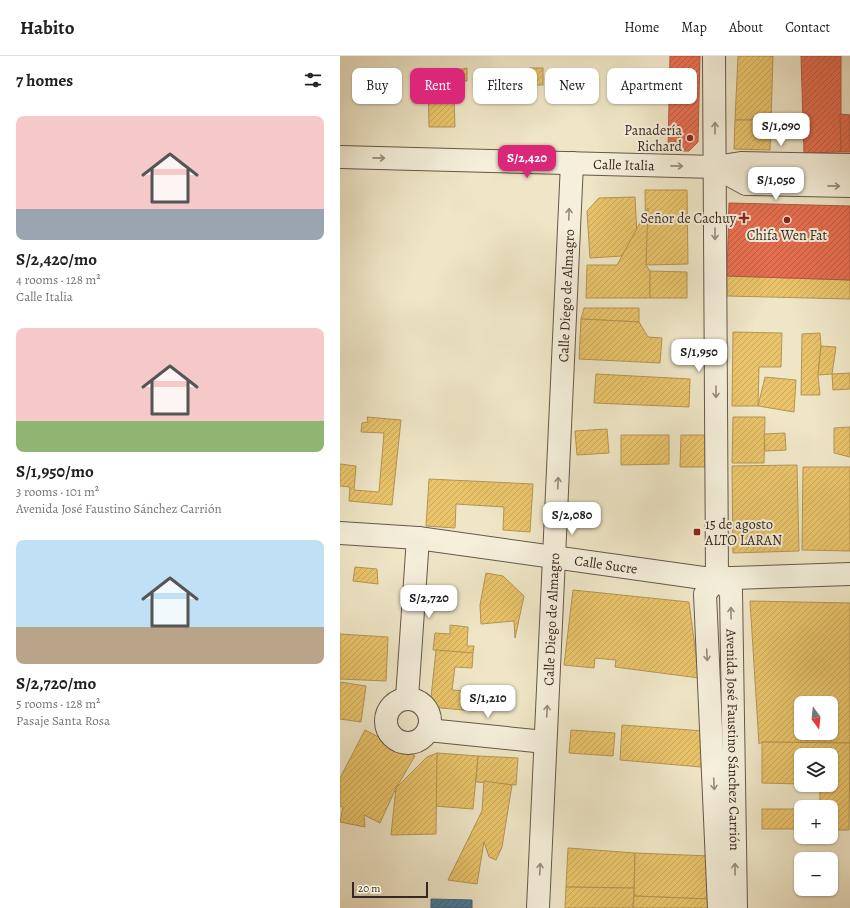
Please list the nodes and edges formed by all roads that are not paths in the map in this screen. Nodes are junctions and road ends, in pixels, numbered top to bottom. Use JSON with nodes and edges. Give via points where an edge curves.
{"nodes":[{"id":1,"x":714,"y":56,"type":"edge"},
{"id":2,"x":340,"y":157,"type":"edge"},
{"id":3,"x":572,"y":163,"type":"junction"},
{"id":4,"x":850,"y":165,"type":"edge"},
{"id":5,"x":715,"y":167,"type":"junction"},
{"id":6,"x":850,"y":186,"type":"edge"},
{"id":7,"x":340,"y":533,"type":"edge"},
{"id":8,"x":418,"y":538,"type":"junction"},
{"id":9,"x":554,"y":556,"type":"junction"},
{"id":10,"x":850,"y":574,"type":"edge"},
{"id":11,"x":717,"y":578,"type":"junction"},
{"id":12,"x":407,"y":698,"type":"junction"},
{"id":13,"x":428,"y":730,"type":"junction"},
{"id":14,"x":546,"y":742,"type":"junction"},
{"id":15,"x":538,"y":908,"type":"edge"},
{"id":16,"x":719,"y":908,"type":"edge"},
{"id":17,"x":736,"y":908,"type":"edge"}],
"edges":[{"from":5,"to":1,"type":"street","one_way":true},
{"from":2,"to":3,"type":"street","name":"Calle Italia","one_way":true},
{"from":3,"to":5,"type":"street","name":"Calle Italia","one_way":true},
{"from":9,"to":3,"type":"street","name":"Calle Diego de Almagro","one_way":true},
{"from":4,"to":5,"type":"street","name":"Calle Italia","via":[[741,163]]},
{"from":5,"to":6,"type":"street","name":"Calle Italia","one_way":true,"via":[[746,184]]},
{"from":5,"to":11,"type":"street","one_way":true},
{"from":7,"to":8,"type":"street","name":"Calle Sucre"},
{"from":8,"to":9,"type":"street","name":"Calle Sucre"},
{"from":8,"to":12,"type":"street"},
{"from":9,"to":11,"type":"street","name":"Calle Sucre"},
{"from":14,"to":9,"type":"street","name":"Calle Diego de Almagro","one_way":true},
{"from":10,"to":11,"type":"street","name":"Calle Sucre"},
{"from":11,"to":16,"type":"street","name":"Avenida José Faustino Sánchez Carrión","one_way":true,"via":[[705,594]]},
{"from":17,"to":11,"type":"street","name":"Avenida José Faustino Sánchez Carrión","one_way":true,"via":[[731,591]]},
{"from":12,"to":13,"type":"street","via":[[424,705],[430,717]]},
{"from":12,"to":13,"type":"street","via":[[390,708],[386,718],[387,728],[392,737],[412,743],[422,738]]},
{"from":13,"to":14,"type":"street"},
{"from":15,"to":14,"type":"street","name":"Calle Diego de Almagro","one_way":true}]}
